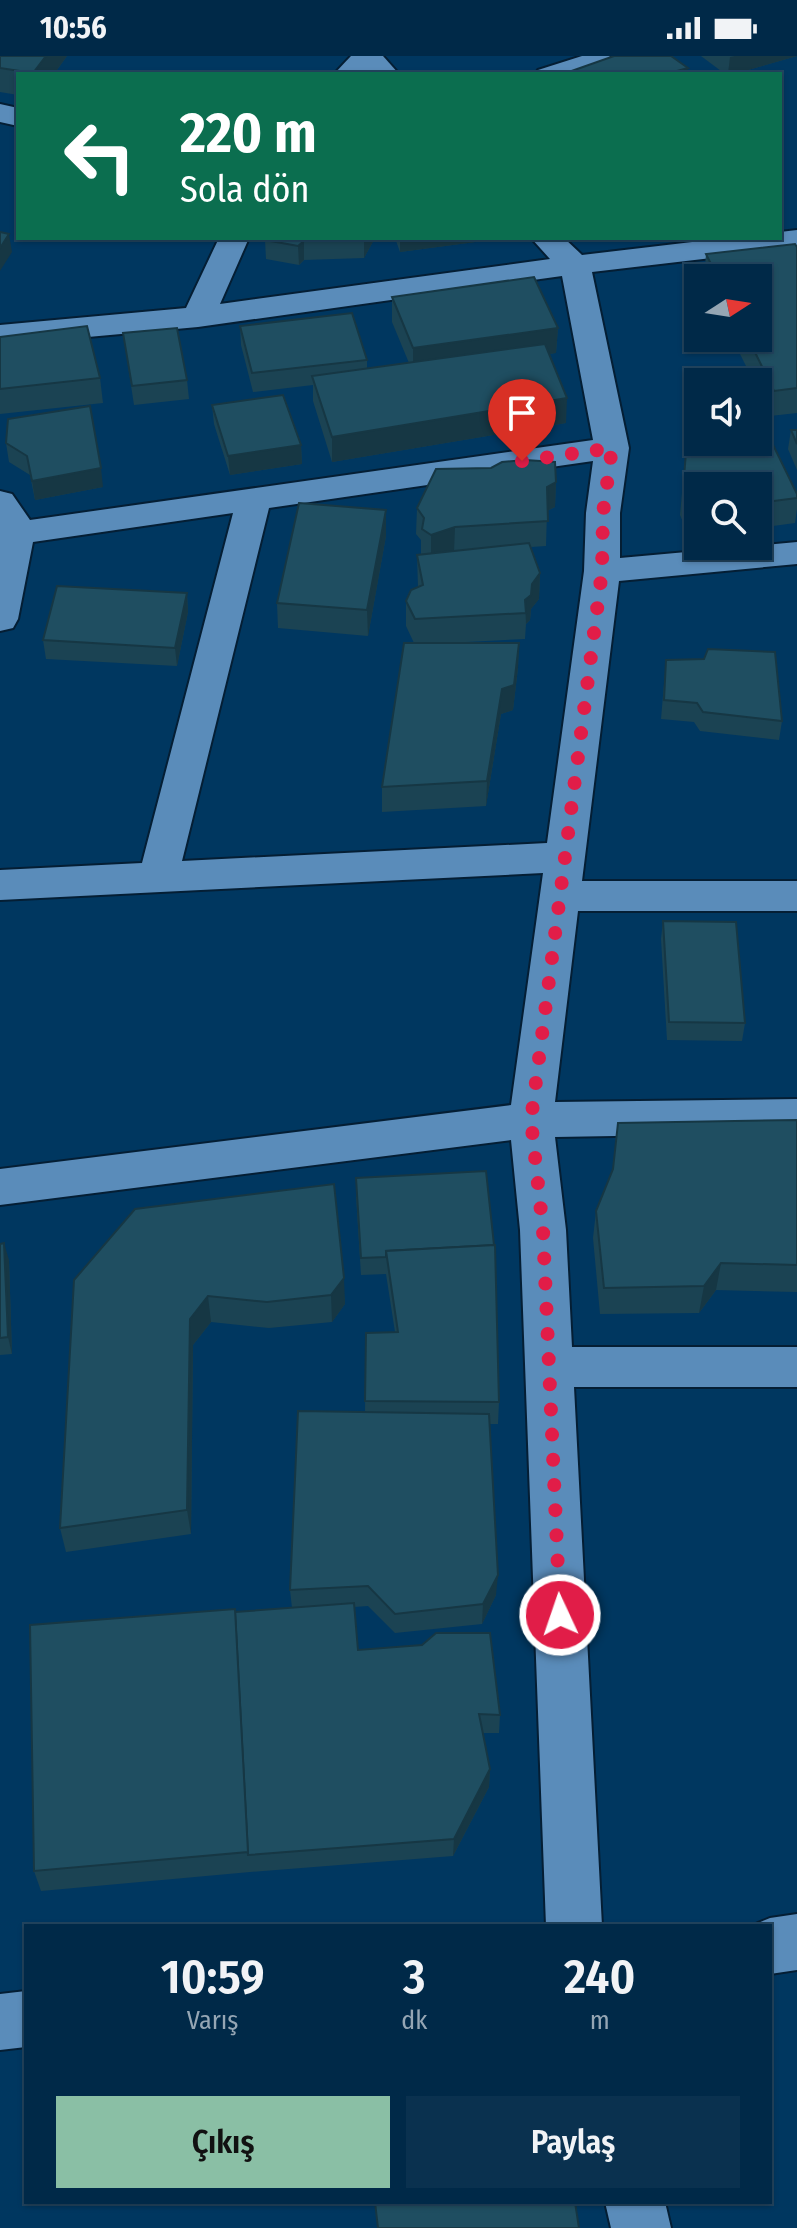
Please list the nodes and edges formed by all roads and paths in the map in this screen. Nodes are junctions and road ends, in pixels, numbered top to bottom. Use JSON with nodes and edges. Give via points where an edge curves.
{"nodes":[{"id":1,"x":601,"y":56,"type":"edge"},
{"id":2,"x":350,"y":72,"type":"edge"},
{"id":3,"x":383,"y":72,"type":"edge"},
{"id":4,"x":550,"y":72,"type":"edge"},
{"id":5,"x":233,"y":240,"type":"edge"},
{"id":6,"x":779,"y":240,"type":"edge"},
{"id":7,"x":561,"y":252,"type":"edge"},
{"id":8,"x":198,"y":317,"type":"junction"},
{"id":9,"x":0,"y":335,"type":"edge"},
{"id":10,"x":612,"y":448,"type":"junction"},
{"id":11,"x":254,"y":500,"type":"junction"},
{"id":12,"x":8,"y":517,"type":"edge"},
{"id":13,"x":797,"y":553,"type":"edge"},
{"id":14,"x":602,"y":571,"type":"junction"},
{"id":15,"x":0,"y":619,"type":"edge"},
{"id":16,"x":564,"y":876,"type":"junction"},
{"id":17,"x":158,"y":878,"type":"junction"},
{"id":18,"x":0,"y":885,"type":"edge"},
{"id":19,"x":797,"y":896,"type":"edge"},
{"id":20,"x":797,"y":1116,"type":"edge"},
{"id":21,"x":531,"y":1120,"type":"junction"},
{"id":22,"x":0,"y":1187,"type":"edge"},
{"id":23,"x":549,"y":1367,"type":"junction"},
{"id":24,"x":797,"y":1367,"type":"edge"},
{"id":25,"x":574,"y":1924,"type":"edge"},
{"id":26,"x":797,"y":1942,"type":"edge"},
{"id":27,"x":772,"y":1946,"type":"edge"},
{"id":28,"x":24,"y":2019,"type":"edge"},
{"id":29,"x":0,"y":2022,"type":"edge"},
{"id":30,"x":635,"y":2204,"type":"edge"},
{"id":31,"x":641,"y":2228,"type":"edge"}],
"edges":[{"from":1,"to":4,"type":"lane"},
{"from":2,"to":3,"type":"street","via":[[367,56]]},
{"from":5,"to":8,"type":"street"},
{"from":6,"to":7,"type":"street"},
{"from":7,"to":8,"type":"street"},
{"from":7,"to":10,"type":"street"},
{"from":8,"to":9,"type":"street"},
{"from":10,"to":11,"type":"street"},
{"from":10,"to":14,"type":"street"},
{"from":11,"to":12,"type":"street"},
{"from":11,"to":17,"type":"street"},
{"from":12,"to":15,"type":"street","via":[[16,540]]},
{"from":13,"to":14,"type":"street"},
{"from":14,"to":16,"type":"street"},
{"from":16,"to":17,"type":"street"},
{"from":16,"to":19,"type":"street"},
{"from":16,"to":21,"type":"street"},
{"from":17,"to":18,"type":"street"},
{"from":20,"to":21,"type":"street"},
{"from":21,"to":22,"type":"street"},
{"from":21,"to":23,"type":"street"},
{"from":23,"to":24,"type":"street"},
{"from":23,"to":25,"type":"street"},
{"from":26,"to":27,"type":"street"},
{"from":28,"to":29,"type":"street"},
{"from":30,"to":31,"type":"street"}]}
